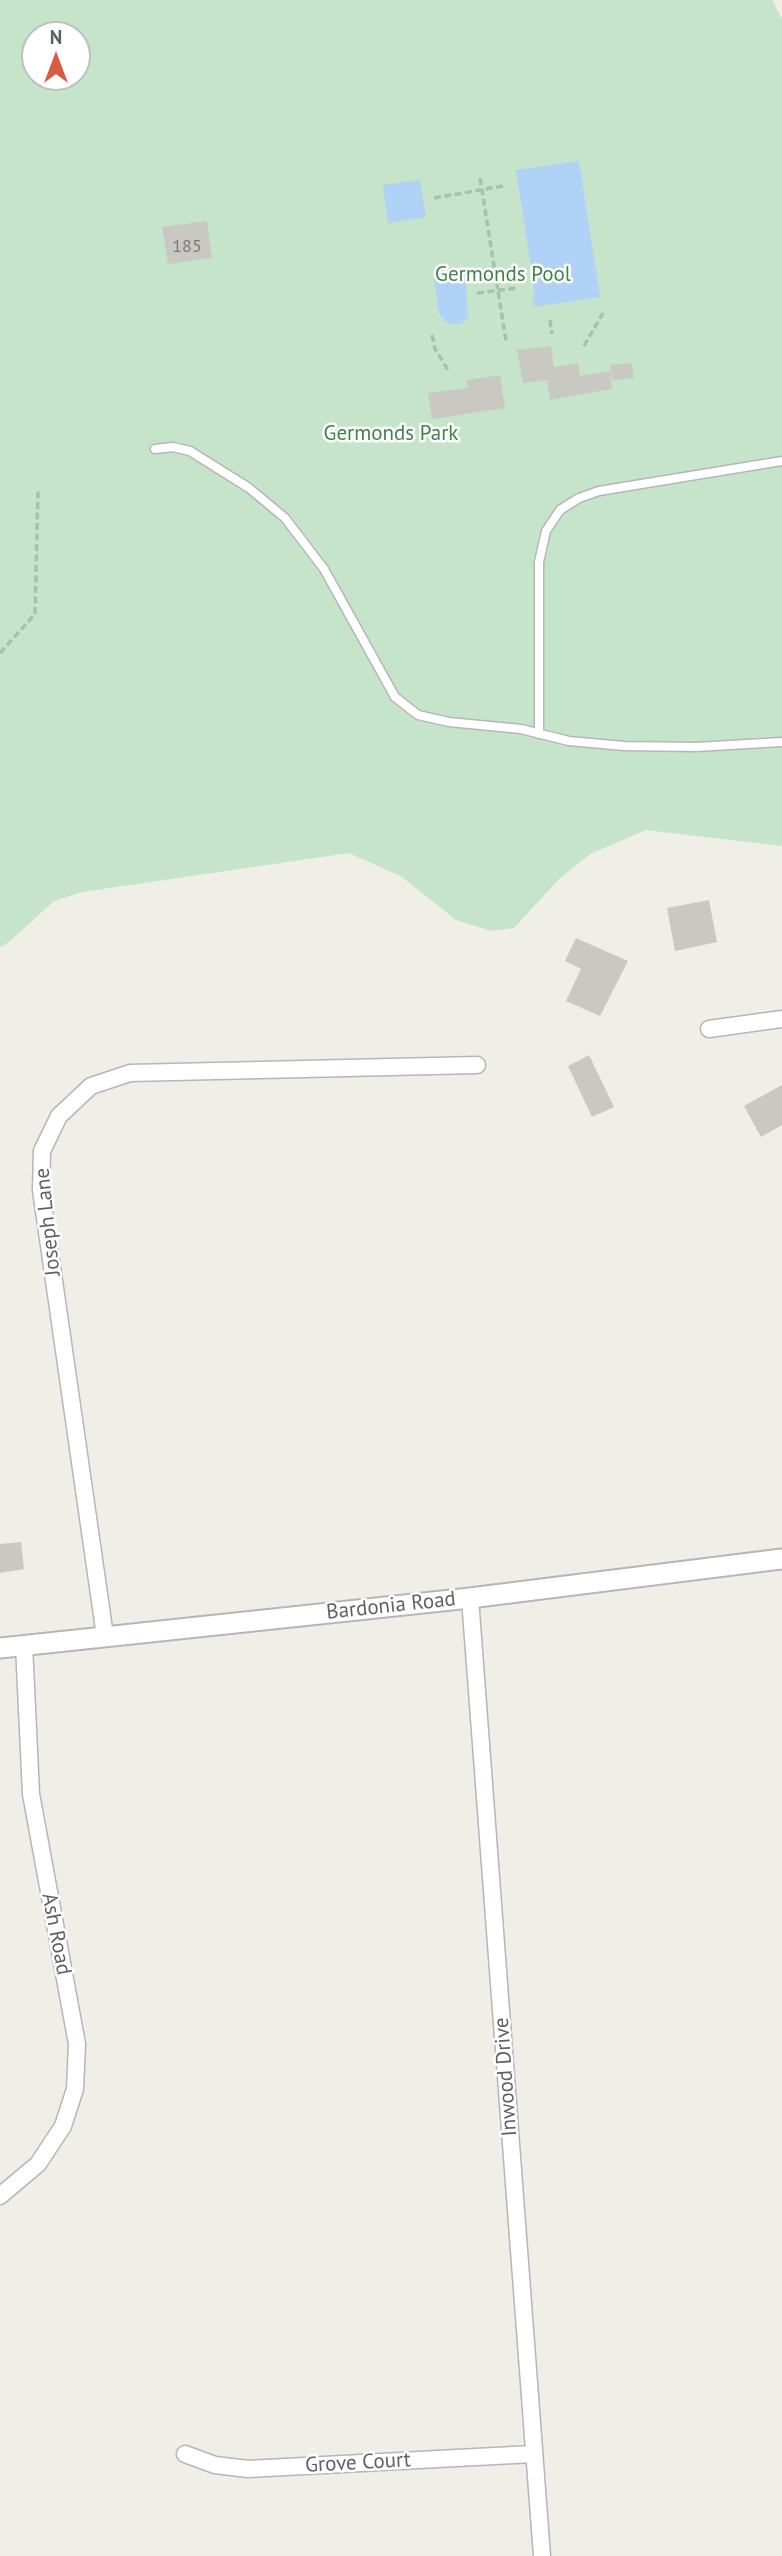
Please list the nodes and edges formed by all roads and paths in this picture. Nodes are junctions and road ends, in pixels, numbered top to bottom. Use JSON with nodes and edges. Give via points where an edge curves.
{"nodes":[{"id":1,"x":480,"y":178,"type":"dead end"},
{"id":2,"x":503,"y":186,"type":"dead end"},
{"id":3,"x":482,"y":190,"type":"junction"},
{"id":4,"x":434,"y":198,"type":"dead end"},
{"id":5,"x":518,"y":288,"type":"dead end"},
{"id":6,"x":498,"y":290,"type":"junction"},
{"id":7,"x":477,"y":293,"type":"dead end"},
{"id":8,"x":603,"y":313,"type":"dead end"},
{"id":9,"x":550,"y":320,"type":"dead end"},
{"id":10,"x":552,"y":334,"type":"dead end"},
{"id":11,"x":432,"y":335,"type":"dead end"},
{"id":12,"x":506,"y":341,"type":"dead end"},
{"id":13,"x":584,"y":346,"type":"dead end"},
{"id":14,"x":448,"y":370,"type":"dead end"},
{"id":15,"x":155,"y":449,"type":"dead end"},
{"id":16,"x":782,"y":461,"type":"edge"},
{"id":17,"x":38,"y":490,"type":"dead end"},
{"id":18,"x":0,"y":653,"type":"edge"},
{"id":19,"x":539,"y":734,"type":"junction"},
{"id":20,"x":782,"y":742,"type":"edge"},
{"id":21,"x":782,"y":1019,"type":"edge"},
{"id":22,"x":709,"y":1029,"type":"dead end"},
{"id":23,"x":477,"y":1065,"type":"dead end"},
{"id":24,"x":782,"y":1559,"type":"edge"},
{"id":25,"x":470,"y":1598,"type":"junction"},
{"id":26,"x":105,"y":1636,"type":"junction"},
{"id":27,"x":24,"y":1645,"type":"junction"},
{"id":28,"x":0,"y":1648,"type":"edge"},
{"id":29,"x":0,"y":2196,"type":"edge"},
{"id":30,"x":185,"y":2454,"type":"dead end"},
{"id":31,"x":533,"y":2454,"type":"junction"},
{"id":32,"x":541,"y":2556,"type":"edge"}],
"edges":[{"from":1,"to":3,"type":"path"},
{"from":2,"to":3,"type":"path"},
{"from":3,"to":4,"type":"path"},
{"from":3,"to":6,"type":"path"},
{"from":5,"to":6,"type":"path"},
{"from":6,"to":7,"type":"path"},
{"from":6,"to":12,"type":"path"},
{"from":8,"to":13,"type":"path"},
{"from":9,"to":10,"type":"path"},
{"from":11,"to":14,"type":"path"},
{"from":15,"to":19,"type":"lane","via":[[190,451],[285,518],[324,569],[389,688],[409,711],[437,721]]},
{"from":16,"to":19,"type":"lane","via":[[589,494],[560,510],[546,531],[540,553]]},
{"from":17,"to":18,"type":"path","via":[[35,614]]},
{"from":19,"to":20,"type":"lane","via":[[646,747]]},
{"from":21,"to":22,"type":"street"},
{"from":23,"to":26,"type":"street","name":"Joseph Lane","via":[[130,1073],[91,1086],[59,1116],[42,1151],[40,1189]]},
{"from":24,"to":25,"type":"street","name":"Bardonia Road"},
{"from":25,"to":26,"type":"street","name":"Bardonia Road"},
{"from":25,"to":31,"type":"street","name":"Inwood Drive"},
{"from":26,"to":27,"type":"street","name":"Bardonia Road"},
{"from":27,"to":28,"type":"street","name":"Bardonia Road"},
{"from":27,"to":29,"type":"street","name":"Ash Road","via":[[31,1794],[77,2044],[75,2090],[63,2126],[38,2164]]},
{"from":30,"to":31,"type":"street","name":"Grove Court","via":[[215,2465],[248,2469]]},
{"from":31,"to":32,"type":"street","name":"Inwood Drive"}]}
